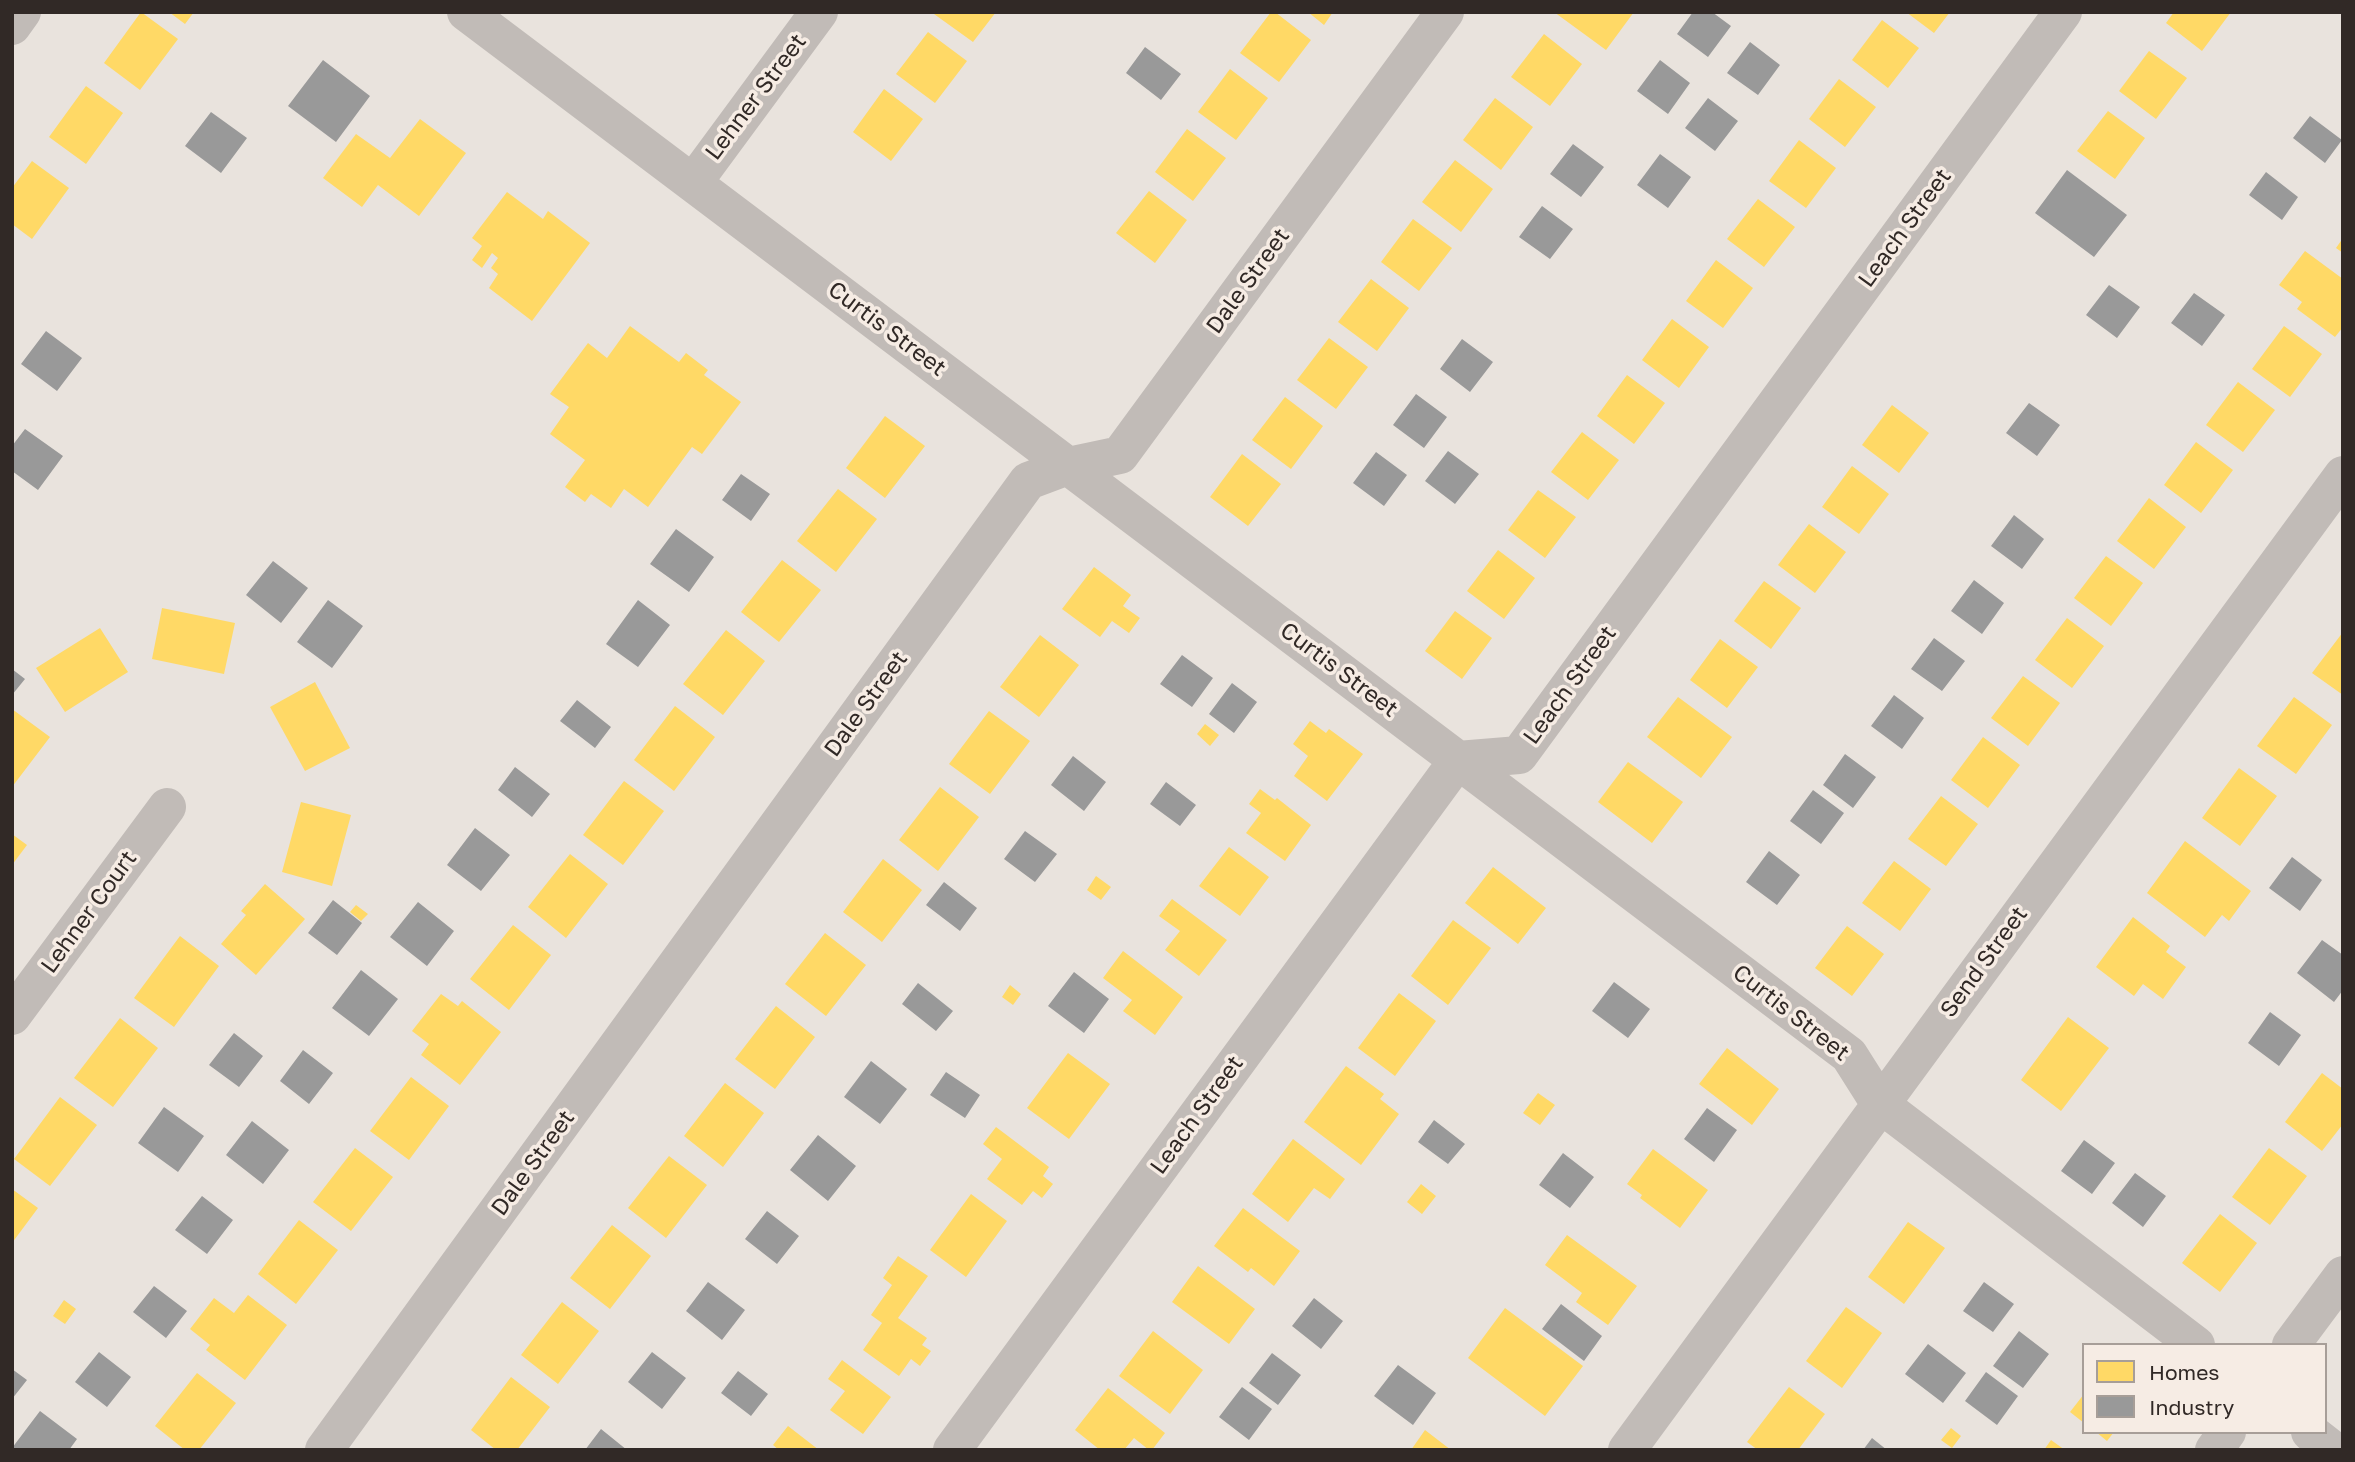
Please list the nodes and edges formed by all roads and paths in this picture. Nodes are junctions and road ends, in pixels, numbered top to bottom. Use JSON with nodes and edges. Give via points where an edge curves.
{"nodes":[{"id":1,"x":22,"y":12,"type":"edge"},
{"id":2,"x":466,"y":12,"type":"edge"},
{"id":3,"x":819,"y":12,"type":"edge"},
{"id":4,"x":1445,"y":12,"type":"edge"},
{"id":5,"x":2063,"y":12,"type":"edge"},
{"id":6,"x":12,"y":26,"type":"edge"},
{"id":7,"x":692,"y":183,"type":"junction"},
{"id":8,"x":1068,"y":466,"type":"junction"},
{"id":9,"x":2343,"y":475,"type":"edge"},
{"id":10,"x":1458,"y":760,"type":"junction"},
{"id":11,"x":167,"y":807,"type":"dead end"},
{"id":12,"x":12,"y":1016,"type":"edge"},
{"id":13,"x":1880,"y":1104,"type":"junction"},
{"id":14,"x":2343,"y":1275,"type":"edge"},
{"id":15,"x":2193,"y":1343,"type":"edge"},
{"id":16,"x":2292,"y":1343,"type":"edge"},
{"id":17,"x":2226,"y":1434,"type":"edge"},
{"id":18,"x":2313,"y":1434,"type":"edge"},
{"id":19,"x":324,"y":1450,"type":"edge"},
{"id":20,"x":953,"y":1450,"type":"edge"},
{"id":21,"x":1628,"y":1450,"type":"edge"},
{"id":22,"x":2214,"y":1450,"type":"edge"},
{"id":23,"x":2333,"y":1450,"type":"edge"}],
"edges":[{"from":1,"to":6,"type":"street"},
{"from":2,"to":7,"type":"street","name":"Curtis Street"},
{"from":3,"to":7,"type":"street","name":"Lehner Street"},
{"from":4,"to":8,"type":"street","name":"Dale Street","via":[[1121,455]]},
{"from":5,"to":10,"type":"street","name":"Leach Street","via":[[1519,755]]},
{"from":7,"to":8,"type":"street","name":"Curtis Street"},
{"from":8,"to":10,"type":"street","name":"Curtis Street"},
{"from":8,"to":19,"type":"street","name":"Dale Street","via":[[1028,481]]},
{"from":9,"to":13,"type":"street","name":"Send Street"},
{"from":10,"to":13,"type":"street","name":"Curtis Street","via":[[1849,1055]]},
{"from":10,"to":20,"type":"street","name":"Leach Street"},
{"from":11,"to":12,"type":"street","name":"Lehner Court"},
{"from":13,"to":15,"type":"street","name":"Curtis Street"},
{"from":13,"to":21,"type":"street","name":"Send Street"},
{"from":14,"to":16,"type":"street"},
{"from":17,"to":22,"type":"street"},
{"from":18,"to":23,"type":"street"}]}
